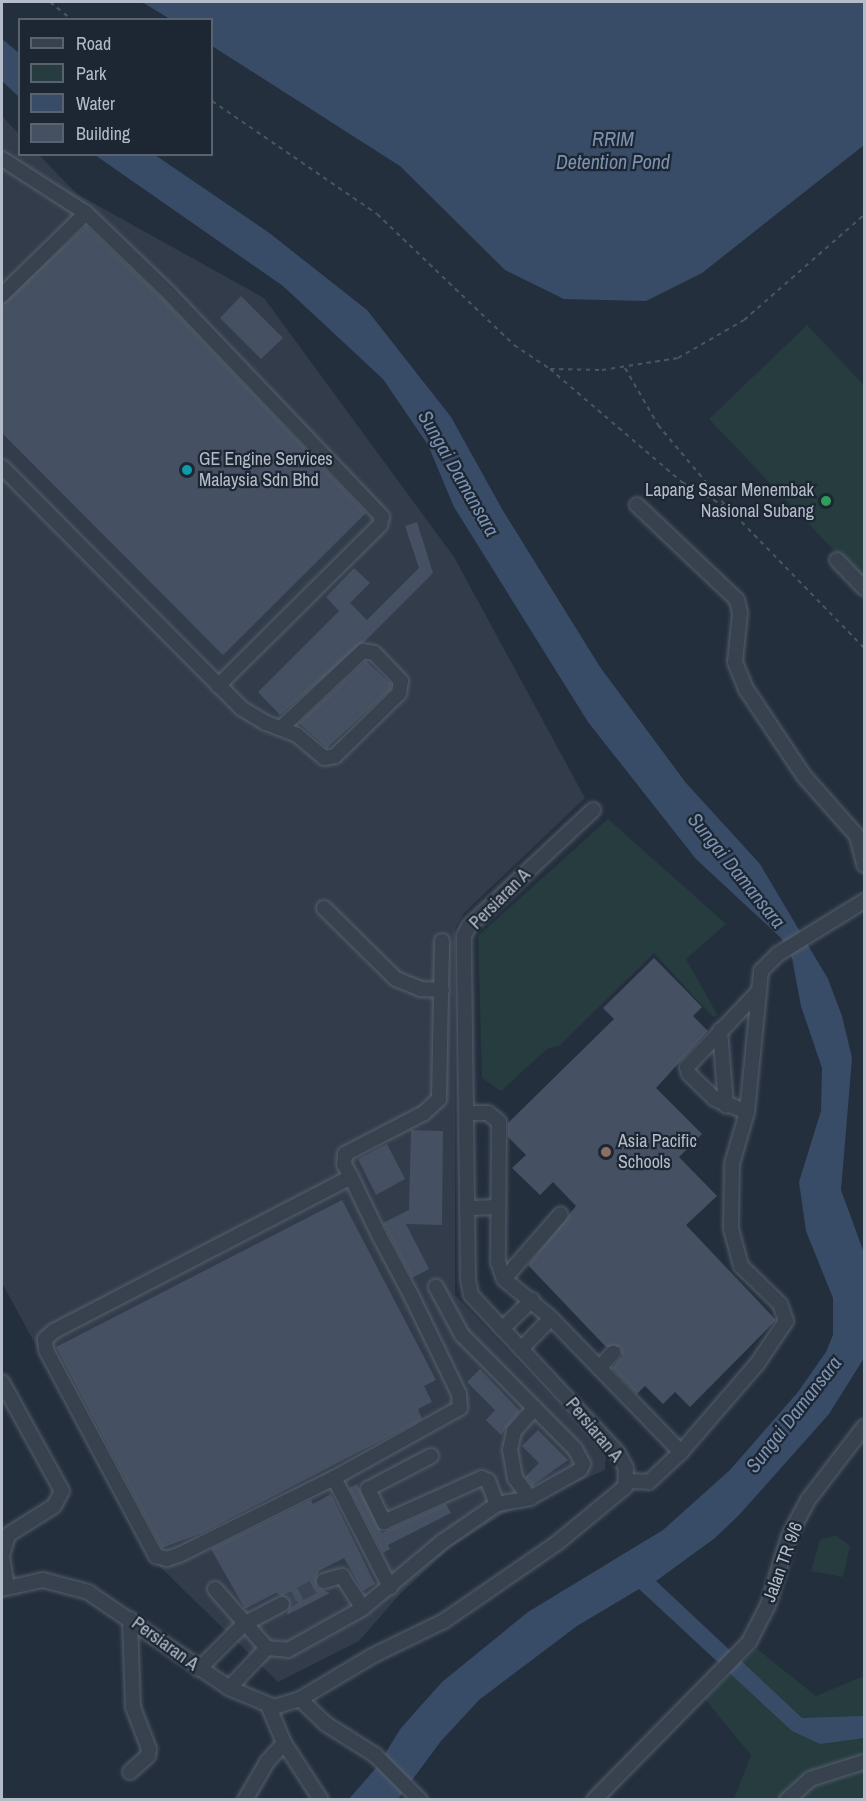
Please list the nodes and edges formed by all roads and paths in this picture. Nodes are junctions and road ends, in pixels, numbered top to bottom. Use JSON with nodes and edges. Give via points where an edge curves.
{"nodes":[{"id":1,"x":50,"y":2,"type":"edge"},
{"id":2,"x":70,"y":18,"type":"edge"},
{"id":3,"x":213,"y":102,"type":"edge"},
{"id":4,"x":2,"y":159,"type":"edge"},
{"id":5,"x":86,"y":213,"type":"junction"},
{"id":6,"x":864,"y":215,"type":"edge"},
{"id":7,"x":2,"y":295,"type":"edge"},
{"id":8,"x":625,"y":368,"type":"junction"},
{"id":9,"x":550,"y":369,"type":"junction"},
{"id":10,"x":2,"y":467,"type":"edge"},
{"id":11,"x":637,"y":505,"type":"dead end"},
{"id":12,"x":729,"y":509,"type":"junction"},
{"id":13,"x":837,"y":560,"type":"dead end"},
{"id":14,"x":864,"y":588,"type":"edge"},
{"id":15,"x":864,"y":648,"type":"edge"},
{"id":16,"x":218,"y":686,"type":"junction"},
{"id":17,"x":281,"y":728,"type":"junction"},
{"id":18,"x":593,"y":810,"type":"dead end"},
{"id":19,"x":864,"y":865,"type":"edge"},
{"id":20,"x":864,"y":901,"type":"edge"},
{"id":21,"x":324,"y":908,"type":"dead end"},
{"id":22,"x":442,"y":941,"type":"dead end"},
{"id":23,"x":442,"y":990,"type":"junction"},
{"id":24,"x":759,"y":992,"type":"junction"},
{"id":25,"x":720,"y":1030,"type":"junction"},
{"id":26,"x":726,"y":1106,"type":"junction"},
{"id":27,"x":747,"y":1112,"type":"junction"},
{"id":28,"x":468,"y":1113,"type":"junction"},
{"id":29,"x":351,"y":1176,"type":"junction"},
{"id":30,"x":498,"y":1207,"type":"junction"},
{"id":31,"x":469,"y":1208,"type":"junction"},
{"id":32,"x":561,"y":1214,"type":"dead end"},
{"id":33,"x":504,"y":1279,"type":"junction"},
{"id":34,"x":436,"y":1287,"type":"dead end"},
{"id":35,"x":531,"y":1300,"type":"junction"},
{"id":36,"x":550,"y":1318,"type":"junction"},
{"id":37,"x":502,"y":1329,"type":"junction"},
{"id":38,"x":521,"y":1348,"type":"junction"},
{"id":39,"x":613,"y":1353,"type":"dead end"},
{"id":40,"x":599,"y":1368,"type":"junction"},
{"id":41,"x":2,"y":1382,"type":"edge"},
{"id":42,"x":535,"y":1408,"type":"junction"},
{"id":43,"x":864,"y":1427,"type":"edge"},
{"id":44,"x":681,"y":1452,"type":"junction"},
{"id":45,"x":431,"y":1456,"type":"dead end"},
{"id":46,"x":334,"y":1478,"type":"junction"},
{"id":47,"x":626,"y":1481,"type":"junction"},
{"id":48,"x":530,"y":1498,"type":"junction"},
{"id":49,"x":497,"y":1504,"type":"junction"},
{"id":50,"x":2,"y":1556,"type":"edge"},
{"id":51,"x":324,"y":1581,"type":"tunnel mouth"},
{"id":52,"x":390,"y":1587,"type":"junction"},
{"id":53,"x":4,"y":1588,"type":"edge"},
{"id":54,"x":215,"y":1589,"type":"dead end"},
{"id":55,"x":282,"y":1604,"type":"tunnel mouth"},
{"id":56,"x":363,"y":1608,"type":"junction"},
{"id":57,"x":130,"y":1618,"type":"junction"},
{"id":58,"x":243,"y":1624,"type":"junction"},
{"id":59,"x":267,"y":1648,"type":"junction"},
{"id":60,"x":199,"y":1669,"type":"junction"},
{"id":61,"x":229,"y":1688,"type":"junction"},
{"id":62,"x":300,"y":1699,"type":"junction"},
{"id":63,"x":268,"y":1705,"type":"junction"},
{"id":64,"x":284,"y":1743,"type":"junction"},
{"id":65,"x":864,"y":1762,"type":"edge"},
{"id":66,"x":130,"y":1772,"type":"dead end"},
{"id":67,"x":320,"y":1798,"type":"edge"},
{"id":68,"x":419,"y":1798,"type":"edge"},
{"id":69,"x":245,"y":1800,"type":"edge"},
{"id":70,"x":594,"y":1800,"type":"edge"},
{"id":71,"x":787,"y":1800,"type":"edge"}],
"edges":[{"from":1,"to":2,"type":"path"},
{"from":3,"to":9,"type":"path","via":[[377,214],[514,345]]},
{"from":4,"to":5,"type":"street"},
{"from":5,"to":7,"type":"street"},
{"from":5,"to":16,"type":"street","via":[[177,302],[382,517],[380,525]]},
{"from":6,"to":8,"type":"path","via":[[744,320],[678,358]]},
{"from":8,"to":9,"type":"path"},
{"from":8,"to":12,"type":"path","via":[[658,425]]},
{"from":9,"to":12,"type":"path","via":[[682,482]]},
{"from":10,"to":16,"type":"street"},
{"from":11,"to":19,"type":"street","via":[[737,600],[740,613],[735,662],[746,689],[804,776],[857,836]]},
{"from":12,"to":15,"type":"path"},
{"from":13,"to":14,"type":"street"},
{"from":16,"to":17,"type":"street","via":[[251,716]]},
{"from":17,"to":17,"type":"street","via":[[297,735],[320,756],[332,758],[399,693],[401,681],[374,653],[363,651]]},
{"from":18,"to":28,"type":"street","name":"Persiaran A","via":[[469,926],[464,936]]},
{"from":20,"to":24,"type":"street","via":[[765,964]]},
{"from":21,"to":23,"type":"street","via":[[396,979],[421,989]]},
{"from":22,"to":23,"type":"street"},
{"from":23,"to":29,"type":"street","via":[[439,1099],[424,1113],[345,1154],[344,1164]]},
{"from":24,"to":25,"type":"street"},
{"from":24,"to":27,"type":"street"},
{"from":25,"to":26,"type":"street"},
{"from":25,"to":26,"type":"street","via":[[687,1067],[689,1074]]},
{"from":26,"to":27,"type":"street"},
{"from":27,"to":44,"type":"street","via":[[732,1164],[734,1247],[741,1266],[780,1304],[786,1321],[757,1364]]},
{"from":28,"to":30,"type":"street","via":[[488,1113],[499,1122]]},
{"from":28,"to":31,"type":"street","name":"Persiaran A"},
{"from":29,"to":46,"type":"street","via":[[461,1401],[454,1413]]},
{"from":29,"to":46,"type":"street","via":[[54,1330],[45,1339],[46,1350],[156,1556],[167,1559],[181,1554]]},
{"from":30,"to":31,"type":"street"},
{"from":30,"to":33,"type":"street","via":[[498,1262]]},
{"from":31,"to":37,"type":"street","name":"Persiaran A","via":[[471,1294]]},
{"from":32,"to":33,"type":"street"},
{"from":33,"to":35,"type":"street"},
{"from":34,"to":42,"type":"street","via":[[462,1335]]},
{"from":35,"to":36,"type":"street"},
{"from":35,"to":37,"type":"street"},
{"from":36,"to":38,"type":"street"},
{"from":36,"to":40,"type":"street"},
{"from":37,"to":38,"type":"street","name":"Persiaran A"},
{"from":38,"to":47,"type":"street","name":"Persiaran A","via":[[617,1452],[626,1468]]},
{"from":39,"to":40,"type":"street"},
{"from":40,"to":44,"type":"street"},
{"from":41,"to":50,"type":"street","via":[[62,1491],[54,1506],[8,1535]]},
{"from":42,"to":48,"type":"street","via":[[514,1431],[510,1450],[515,1478]]},
{"from":42,"to":48,"type":"street","via":[[575,1449],[584,1464]]},
{"from":43,"to":70,"type":"street","name":"Jalan TR 9/6","via":[[798,1518],[768,1605],[749,1642]]},
{"from":44,"to":47,"type":"street","via":[[649,1482]]},
{"from":45,"to":49,"type":"street","via":[[368,1488],[384,1522],[483,1478]]},
{"from":46,"to":52,"type":"street"},
{"from":47,"to":62,"type":"street","name":"Persiaran A","via":[[615,1498],[557,1543],[444,1621]]},
{"from":48,"to":49,"type":"street"},
{"from":49,"to":52,"type":"street","via":[[442,1542]]},
{"from":50,"to":53,"type":"street"},
{"from":51,"to":56,"type":"street","via":[[342,1576]]},
{"from":52,"to":56,"type":"street"},
{"from":53,"to":57,"type":"street","name":"Persiaran A","via":[[43,1580],[62,1582]]},
{"from":54,"to":58,"type":"street"},
{"from":55,"to":58,"type":"street"},
{"from":56,"to":59,"type":"street","via":[[288,1650]]},
{"from":57,"to":60,"type":"street","name":"Persiaran A"},
{"from":57,"to":66,"type":"street","via":[[133,1707],[149,1749],[148,1756]]},
{"from":58,"to":59,"type":"street"},
{"from":58,"to":60,"type":"street"},
{"from":59,"to":61,"type":"street"},
{"from":60,"to":61,"type":"street","name":"Persiaran A"},
{"from":61,"to":63,"type":"street","name":"Persiaran A"},
{"from":62,"to":63,"type":"street","name":"Persiaran A"},
{"from":62,"to":68,"type":"street","via":[[326,1724],[375,1755]]},
{"from":63,"to":64,"type":"street"},
{"from":64,"to":67,"type":"street"},
{"from":64,"to":69,"type":"street","via":[[267,1762]]},
{"from":65,"to":71,"type":"street","via":[[810,1779]]}]}
